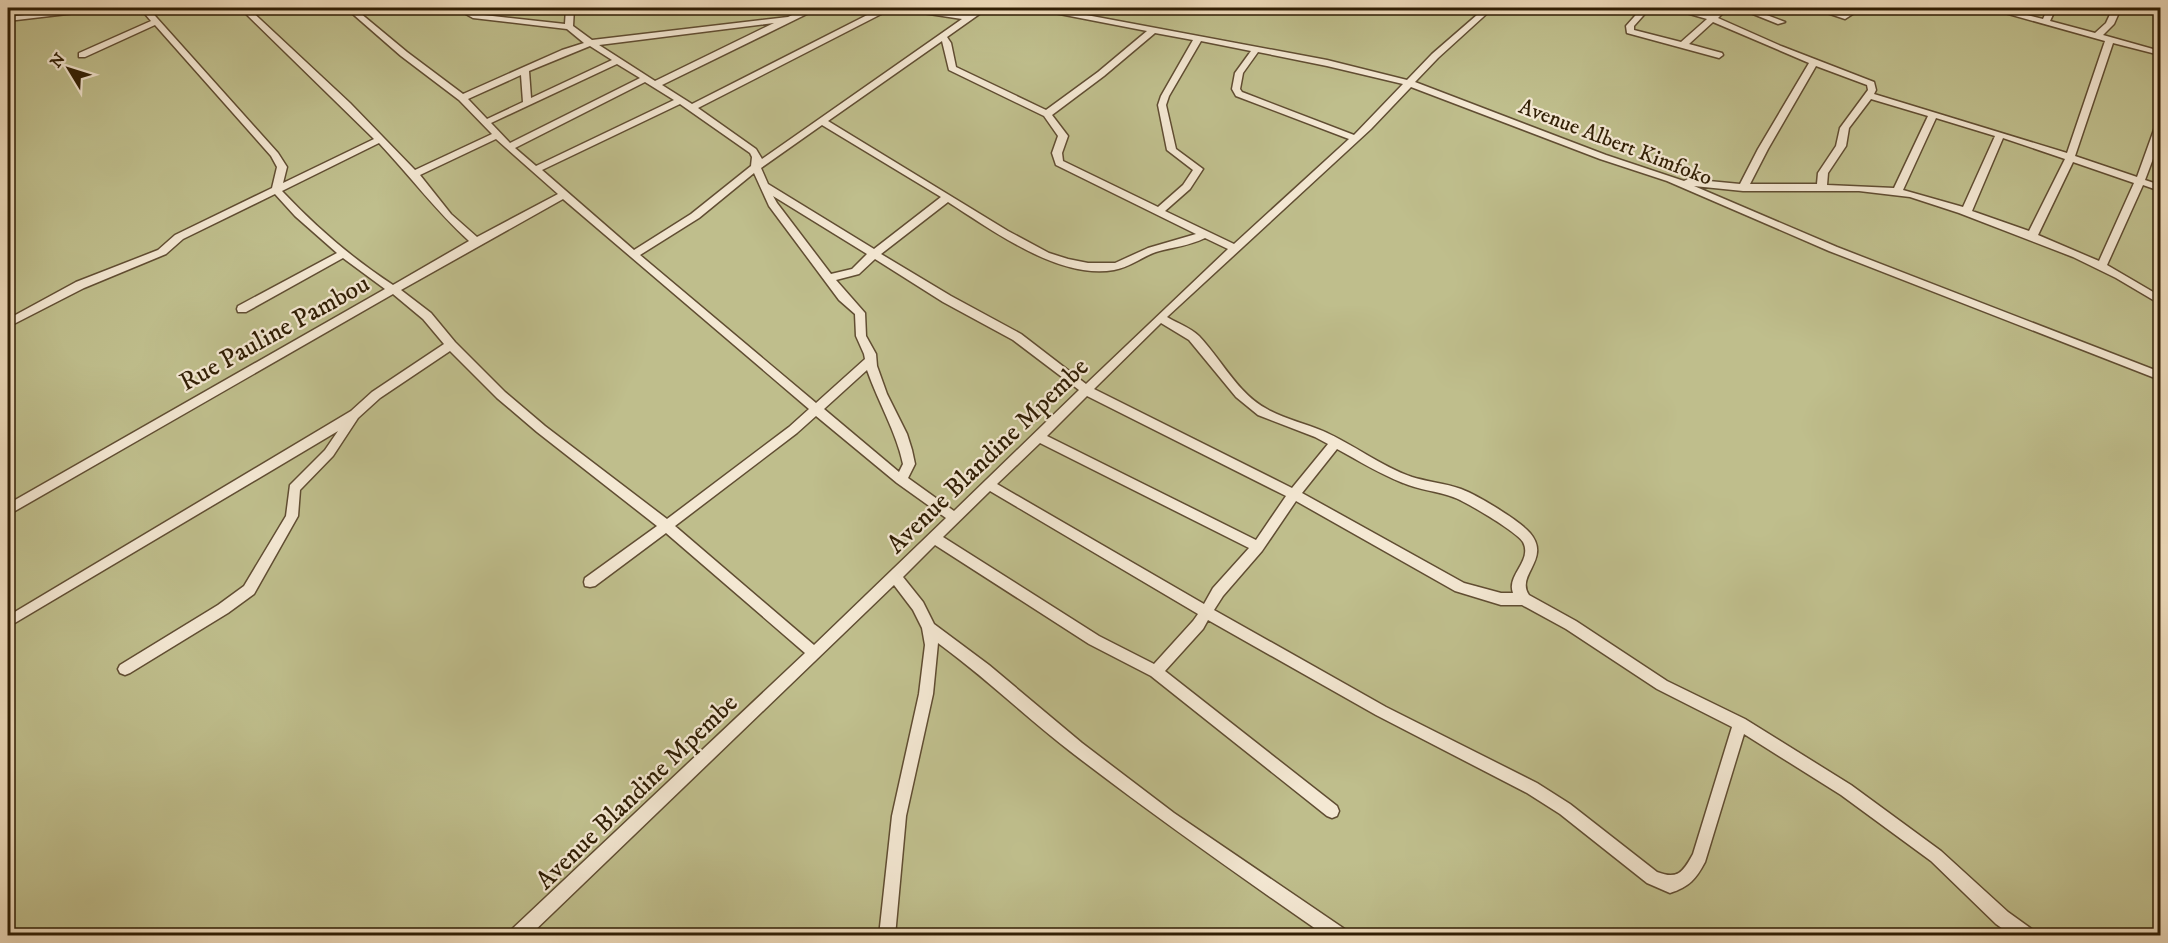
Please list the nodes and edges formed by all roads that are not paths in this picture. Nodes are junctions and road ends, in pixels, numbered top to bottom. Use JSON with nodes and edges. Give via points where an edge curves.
{"nodes":[{"id":1,"x":101,"y":8,"type":"edge"},
{"id":2,"x":144,"y":8,"type":"edge"},
{"id":3,"x":244,"y":8,"type":"edge"},
{"id":4,"x":350,"y":8,"type":"edge"},
{"id":5,"x":459,"y":8,"type":"edge"},
{"id":6,"x":570,"y":8,"type":"edge"},
{"id":7,"x":812,"y":8,"type":"edge"},
{"id":8,"x":885,"y":8,"type":"edge"},
{"id":9,"x":903,"y":8,"type":"edge"},
{"id":10,"x":984,"y":8,"type":"edge"},
{"id":11,"x":1039,"y":8,"type":"edge"},
{"id":12,"x":1489,"y":8,"type":"edge"},
{"id":13,"x":1646,"y":8,"type":"edge"},
{"id":14,"x":1679,"y":8,"type":"edge"},
{"id":15,"x":1724,"y":8,"type":"edge"},
{"id":16,"x":1742,"y":8,"type":"edge"},
{"id":17,"x":1816,"y":8,"type":"edge"},
{"id":18,"x":1858,"y":8,"type":"edge"},
{"id":19,"x":1991,"y":8,"type":"edge"},
{"id":20,"x":2052,"y":8,"type":"edge"},
{"id":21,"x":2117,"y":8,"type":"edge"},
{"id":22,"x":969,"y":18,"type":"junction"},
{"id":23,"x":1711,"y":18,"type":"junction"},
{"id":24,"x":8,"y":19,"type":"edge"},
{"id":25,"x":788,"y":19,"type":"junction"},
{"id":26,"x":1781,"y":21,"type":"dead end"},
{"id":27,"x":156,"y":22,"type":"junction"},
{"id":28,"x":2046,"y":22,"type":"junction"},
{"id":29,"x":568,"y":27,"type":"junction"},
{"id":30,"x":1154,"y":30,"type":"junction"},
{"id":31,"x":2098,"y":35,"type":"junction"},
{"id":32,"x":943,"y":37,"type":"junction"},
{"id":33,"x":1198,"y":39,"type":"junction"},
{"id":34,"x":2110,"y":39,"type":"junction"},
{"id":35,"x":591,"y":44,"type":"junction"},
{"id":36,"x":1683,"y":45,"type":"junction"},
{"id":37,"x":1255,"y":51,"type":"junction"},
{"id":38,"x":2160,"y":53,"type":"edge"},
{"id":39,"x":82,"y":55,"type":"dead end"},
{"id":40,"x":1719,"y":55,"type":"dead end"},
{"id":41,"x":617,"y":61,"type":"junction"},
{"id":42,"x":1815,"y":61,"type":"junction"},
{"id":43,"x":525,"y":70,"type":"junction"},
{"id":44,"x":645,"y":79,"type":"junction"},
{"id":45,"x":1408,"y":83,"type":"junction"},
{"id":46,"x":656,"y":84,"type":"junction"},
{"id":47,"x":1868,"y":95,"type":"junction"},
{"id":48,"x":462,"y":98,"type":"junction"},
{"id":49,"x":680,"y":101,"type":"junction"},
{"id":50,"x":527,"y":102,"type":"junction"},
{"id":51,"x":691,"y":108,"type":"junction"},
{"id":52,"x":1047,"y":114,"type":"junction"},
{"id":53,"x":1932,"y":116,"type":"junction"},
{"id":54,"x":487,"y":122,"type":"junction"},
{"id":55,"x":824,"y":122,"type":"junction"},
{"id":56,"x":2160,"y":127,"type":"edge"},
{"id":57,"x":498,"y":135,"type":"junction"},
{"id":58,"x":2000,"y":135,"type":"junction"},
{"id":59,"x":1355,"y":138,"type":"junction"},
{"id":60,"x":381,"y":139,"type":"junction"},
{"id":61,"x":509,"y":147,"type":"junction"},
{"id":62,"x":2070,"y":158,"type":"junction"},
{"id":63,"x":756,"y":167,"type":"junction"},
{"id":64,"x":535,"y":170,"type":"junction"},
{"id":65,"x":414,"y":174,"type":"junction"},
{"id":66,"x":1670,"y":179,"type":"junction"},
{"id":67,"x":2140,"y":182,"type":"junction"},
{"id":68,"x":764,"y":186,"type":"junction"},
{"id":69,"x":1743,"y":188,"type":"junction"},
{"id":70,"x":1822,"y":188,"type":"junction"},
{"id":71,"x":2160,"y":188,"type":"edge"},
{"id":72,"x":276,"y":190,"type":"junction"},
{"id":73,"x":1897,"y":192,"type":"junction"},
{"id":74,"x":564,"y":195,"type":"junction"},
{"id":75,"x":948,"y":197,"type":"junction"},
{"id":76,"x":1158,"y":212,"type":"junction"},
{"id":77,"x":1966,"y":212,"type":"junction"},
{"id":78,"x":1204,"y":234,"type":"junction"},
{"id":79,"x":2032,"y":236,"type":"junction"},
{"id":80,"x":476,"y":242,"type":"junction"},
{"id":81,"x":1236,"y":249,"type":"junction"},
{"id":82,"x":344,"y":253,"type":"junction"},
{"id":83,"x":635,"y":254,"type":"junction"},
{"id":84,"x":875,"y":254,"type":"junction"},
{"id":85,"x":2103,"y":265,"type":"junction"},
{"id":86,"x":830,"y":278,"type":"junction"},
{"id":87,"x":396,"y":290,"type":"junction"},
{"id":88,"x":2160,"y":301,"type":"edge"},
{"id":89,"x":242,"y":309,"type":"dead end"},
{"id":90,"x":1161,"y":318,"type":"junction"},
{"id":91,"x":8,"y":322,"type":"edge"},
{"id":92,"x":451,"y":345,"type":"junction"},
{"id":93,"x":870,"y":361,"type":"junction"},
{"id":94,"x":2160,"y":376,"type":"edge"},
{"id":95,"x":1086,"y":390,"type":"junction"},
{"id":96,"x":817,"y":409,"type":"junction"},
{"id":97,"x":356,"y":414,"type":"junction"},
{"id":98,"x":1039,"y":437,"type":"junction"},
{"id":99,"x":1335,"y":444,"type":"junction"},
{"id":100,"x":901,"y":480,"type":"junction"},
{"id":101,"x":989,"y":485,"type":"junction"},
{"id":102,"x":1294,"y":494,"type":"junction"},
{"id":103,"x":8,"y":510,"type":"edge"},
{"id":104,"x":954,"y":517,"type":"junction"},
{"id":105,"x":667,"y":526,"type":"junction"},
{"id":106,"x":933,"y":537,"type":"junction"},
{"id":107,"x":1258,"y":547,"type":"junction"},
{"id":108,"x":895,"y":576,"type":"junction"},
{"id":109,"x":590,"y":582,"type":"dead end"},
{"id":110,"x":1524,"y":599,"type":"junction"},
{"id":111,"x":1205,"y":611,"type":"junction"},
{"id":112,"x":9,"y":620,"type":"edge"},
{"id":113,"x":929,"y":628,"type":"junction"},
{"id":114,"x":814,"y":653,"type":"junction"},
{"id":115,"x":125,"y":669,"type":"dead end"},
{"id":116,"x":1156,"y":672,"type":"junction"},
{"id":117,"x":1740,"y":724,"type":"junction"},
{"id":118,"x":1332,"y":811,"type":"dead end"},
{"id":119,"x":517,"y":936,"type":"edge"},
{"id":120,"x":887,"y":936,"type":"edge"},
{"id":121,"x":1340,"y":936,"type":"edge"},
{"id":122,"x":2027,"y":936,"type":"edge"}],
"edges":[{"from":1,"to":24,"type":"street"},
{"from":2,"to":27,"type":"street"},
{"from":3,"to":60,"type":"street"},
{"from":4,"to":48,"type":"street"},
{"from":5,"to":29,"type":"street","via":[[473,16]]},
{"from":6,"to":29,"type":"street"},
{"from":7,"to":25,"type":"street"},
{"from":8,"to":51,"type":"street"},
{"from":9,"to":22,"type":"street"},
{"from":10,"to":22,"type":"street"},
{"from":11,"to":30,"type":"street","name":"Avenue Albert Kimfoko"},
{"from":12,"to":45,"type":"street","name":"Avenue Blandine Mpembe"},
{"from":13,"to":36,"type":"street","via":[[1629,26],[1630,31]]},
{"from":14,"to":23,"type":"street"},
{"from":15,"to":23,"type":"street"},
{"from":16,"to":26,"type":"street"},
{"from":17,"to":18,"type":"street","via":[[1845,17]]},
{"from":19,"to":28,"type":"street"},
{"from":20,"to":28,"type":"street"},
{"from":21,"to":31,"type":"street","via":[[2110,24]]},
{"from":22,"to":32,"type":"street"},
{"from":23,"to":36,"type":"street"},
{"from":23,"to":42,"type":"street"},
{"from":25,"to":35,"type":"street"},
{"from":25,"to":46,"type":"street"},
{"from":27,"to":39,"type":"street"},
{"from":27,"to":72,"type":"street","via":[[275,155],[282,167]]},
{"from":28,"to":31,"type":"street"},
{"from":29,"to":35,"type":"street"},
{"from":30,"to":33,"type":"street","name":"Avenue Albert Kimfoko"},
{"from":30,"to":52,"type":"street"},
{"from":31,"to":34,"type":"street"},
{"from":32,"to":52,"type":"street","via":[[952,68]]},
{"from":32,"to":55,"type":"street"},
{"from":33,"to":37,"type":"street","name":"Avenue Albert Kimfoko"},
{"from":33,"to":76,"type":"street","via":[[1162,105],[1172,150],[1198,169],[1190,183]]},
{"from":34,"to":38,"type":"street"},
{"from":34,"to":62,"type":"street"},
{"from":35,"to":41,"type":"street"},
{"from":35,"to":43,"type":"street"},
{"from":36,"to":40,"type":"street"},
{"from":37,"to":45,"type":"street","name":"Avenue Albert Kimfoko"},
{"from":37,"to":59,"type":"street","via":[[1239,73],[1239,94]]},
{"from":41,"to":44,"type":"street"},
{"from":41,"to":50,"type":"street"},
{"from":42,"to":47,"type":"street","via":[[1869,82],[1872,88]]},
{"from":42,"to":69,"type":"street"},
{"from":43,"to":48,"type":"street"},
{"from":43,"to":50,"type":"street"},
{"from":44,"to":46,"type":"street"},
{"from":44,"to":61,"type":"street"},
{"from":45,"to":59,"type":"street","name":"Avenue Blandine Mpembe"},
{"from":45,"to":66,"type":"street","name":"Avenue Albert Kimfoko","via":[[1603,158]]},
{"from":46,"to":49,"type":"street"},
{"from":47,"to":53,"type":"street"},
{"from":47,"to":70,"type":"street","via":[[1845,128],[1841,146],[1823,173]]},
{"from":48,"to":54,"type":"street"},
{"from":49,"to":51,"type":"street"},
{"from":49,"to":64,"type":"street"},
{"from":50,"to":54,"type":"street"},
{"from":51,"to":63,"type":"street","via":[[747,146],[757,157]]},
{"from":52,"to":76,"type":"street","via":[[1064,136],[1059,163]]},
{"from":53,"to":58,"type":"street"},
{"from":53,"to":73,"type":"street"},
{"from":54,"to":57,"type":"street"},
{"from":55,"to":63,"type":"street"},
{"from":55,"to":75,"type":"street"},
{"from":56,"to":67,"type":"street"},
{"from":57,"to":61,"type":"street"},
{"from":57,"to":65,"type":"street"},
{"from":58,"to":62,"type":"street"},
{"from":58,"to":77,"type":"street"},
{"from":59,"to":81,"type":"street","name":"Avenue Blandine Mpembe"},
{"from":60,"to":65,"type":"street"},
{"from":60,"to":72,"type":"street"},
{"from":61,"to":64,"type":"street"},
{"from":62,"to":67,"type":"street"},
{"from":62,"to":79,"type":"street"},
{"from":63,"to":68,"type":"street"},
{"from":63,"to":83,"type":"street","via":[[695,216]]},
{"from":64,"to":74,"type":"street"},
{"from":65,"to":80,"type":"street","via":[[447,216]]},
{"from":66,"to":69,"type":"street"},
{"from":66,"to":94,"type":"street","name":"Avenue Albert Kimfoko","via":[[1833,249]]},
{"from":67,"to":71,"type":"street"},
{"from":67,"to":85,"type":"street"},
{"from":68,"to":84,"type":"street"},
{"from":68,"to":86,"type":"street","via":[[799,242]]},
{"from":69,"to":70,"type":"street"},
{"from":70,"to":73,"type":"street"},
{"from":72,"to":82,"type":"street"},
{"from":72,"to":91,"type":"street","via":[[180,237],[162,252],[80,285]]},
{"from":73,"to":77,"type":"street"},
{"from":74,"to":80,"type":"street","name":"Rue Pauline Pambou"},
{"from":74,"to":83,"type":"street"},
{"from":75,"to":78,"type":"street","via":[[1037,251],[1086,266],[1111,267]]},
{"from":75,"to":84,"type":"street"},
{"from":76,"to":78,"type":"street"},
{"from":77,"to":79,"type":"street"},
{"from":78,"to":81,"type":"street"},
{"from":79,"to":85,"type":"street"},
{"from":80,"to":87,"type":"street","name":"Rue Pauline Pambou"},
{"from":81,"to":90,"type":"street","name":"Avenue Blandine Mpembe"},
{"from":82,"to":87,"type":"street"},
{"from":82,"to":89,"type":"street"},
{"from":83,"to":96,"type":"street"},
{"from":84,"to":86,"type":"street","via":[[855,272]]},
{"from":84,"to":95,"type":"street","via":[[1017,337]]},
{"from":85,"to":88,"type":"street"},
{"from":86,"to":93,"type":"street","via":[[860,313],[861,336]]},
{"from":87,"to":92,"type":"street","via":[[427,316]]},
{"from":87,"to":103,"type":"street","name":"Rue Pauline Pambou"},
{"from":90,"to":95,"type":"street","name":"Avenue Blandine Mpembe"},
{"from":90,"to":99,"type":"street","via":[[1193,337],[1240,394],[1262,412]]},
{"from":92,"to":97,"type":"street","via":[[376,395]]},
{"from":92,"to":105,"type":"street","via":[[542,429]]},
{"from":93,"to":96,"type":"street"},
{"from":93,"to":100,"type":"street","via":[[906,450],[909,464]]},
{"from":95,"to":98,"type":"street","name":"Avenue Blandine Mpembe"},
{"from":95,"to":102,"type":"street"},
{"from":96,"to":100,"type":"street"},
{"from":96,"to":105,"type":"street"},
{"from":97,"to":112,"type":"street"},
{"from":97,"to":115,"type":"street","via":[[329,453],[294,488],[291,516],[249,590]]},
{"from":98,"to":101,"type":"street","name":"Avenue Blandine Mpembe"},
{"from":98,"to":107,"type":"street"},
{"from":99,"to":102,"type":"street"},
{"from":99,"to":110,"type":"street","via":[[1410,481],[1458,493],[1519,529],[1532,551],[1518,582]]},
{"from":100,"to":104,"type":"street"},
{"from":101,"to":104,"type":"street","name":"Avenue Blandine Mpembe"},
{"from":101,"to":111,"type":"street"},
{"from":102,"to":107,"type":"street"},
{"from":102,"to":110,"type":"street","via":[[1460,587],[1501,599]]},
{"from":104,"to":106,"type":"street","name":"Avenue Blandine Mpembe"},
{"from":105,"to":109,"type":"street"},
{"from":105,"to":114,"type":"street"},
{"from":106,"to":108,"type":"street","name":"Avenue Blandine Mpembe"},
{"from":106,"to":116,"type":"street","via":[[1094,640]]},
{"from":107,"to":111,"type":"street"},
{"from":108,"to":113,"type":"street"},
{"from":108,"to":114,"type":"street","name":"Avenue Blandine Mpembe"},
{"from":110,"to":117,"type":"street","via":[[1571,625],[1662,686]]},
{"from":111,"to":116,"type":"street","via":[[1198,625]]},
{"from":111,"to":117,"type":"street","via":[[1313,674],[1532,788],[1582,822],[1639,870],[1670,885],[1686,877],[1700,857]]},
{"from":113,"to":120,"type":"street","via":[[931,664],[899,816]]},
{"from":113,"to":121,"type":"street","via":[[1169,818]]},
{"from":114,"to":119,"type":"street","name":"Avenue Blandine Mpembe"},
{"from":116,"to":118,"type":"street"},
{"from":117,"to":122,"type":"street","via":[[1894,825]]}]}
